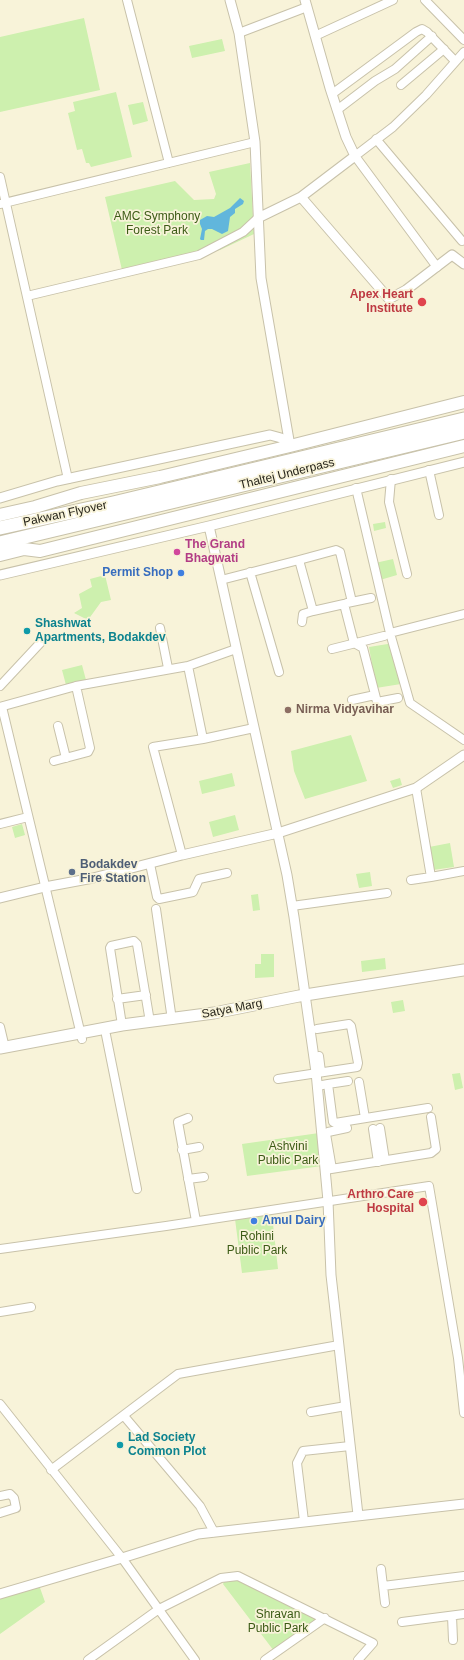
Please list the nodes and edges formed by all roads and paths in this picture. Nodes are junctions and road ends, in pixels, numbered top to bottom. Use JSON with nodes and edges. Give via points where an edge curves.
{"nodes":[{"id":1,"x":127,"y":0,"type":"edge"},
{"id":2,"x":230,"y":0,"type":"edge"},
{"id":3,"x":393,"y":0,"type":"edge"},
{"id":4,"x":425,"y":0,"type":"edge"},
{"id":5,"x":306,"y":4,"type":"edge"},
{"id":6,"x":239,"y":33,"type":"junction"},
{"id":7,"x":315,"y":36,"type":"junction"},
{"id":8,"x":432,"y":36,"type":"junction"},
{"id":9,"x":464,"y":40,"type":"edge"},
{"id":10,"x":444,"y":49,"type":"junction"},
{"id":11,"x":464,"y":52,"type":"edge"},
{"id":12,"x":455,"y":62,"type":"junction"},
{"id":13,"x":401,"y":85,"type":"dead end"},
{"id":14,"x":332,"y":94,"type":"junction"},
{"id":15,"x":337,"y":110,"type":"junction"},
{"id":16,"x":376,"y":139,"type":"junction"},
{"id":17,"x":255,"y":142,"type":"junction"},
{"id":18,"x":355,"y":156,"type":"junction"},
{"id":19,"x":168,"y":163,"type":"junction"},
{"id":20,"x":0,"y":177,"type":"edge"},
{"id":21,"x":302,"y":197,"type":"junction"},
{"id":22,"x":3,"y":203,"type":"edge"},
{"id":23,"x":258,"y":218,"type":"junction"},
{"id":24,"x":462,"y":241,"type":"dead end"},
{"id":25,"x":463,"y":261,"type":"edge"},
{"id":26,"x":437,"y":267,"type":"junction"},
{"id":27,"x":27,"y":296,"type":"junction"},
{"id":28,"x":464,"y":402,"type":"edge"},
{"id":29,"x":464,"y":419,"type":"edge"},
{"id":30,"x":464,"y":432,"type":"edge"},
{"id":31,"x":290,"y":446,"type":"junction"},
{"id":32,"x":464,"y":446,"type":"edge"},
{"id":33,"x":464,"y":462,"type":"edge"},
{"id":34,"x":429,"y":470,"type":"junction"},
{"id":35,"x":68,"y":479,"type":"junction"},
{"id":36,"x":391,"y":479,"type":"junction"},
{"id":37,"x":356,"y":488,"type":"junction"},
{"id":38,"x":0,"y":498,"type":"edge"},
{"id":39,"x":130,"y":499,"type":"junction"},
{"id":40,"x":39,"y":506,"type":"junction"},
{"id":41,"x":439,"y":514,"type":"dead end"},
{"id":42,"x":0,"y":515,"type":"edge"},
{"id":43,"x":104,"y":519,"type":"junction"},
{"id":44,"x":209,"y":526,"type":"junction"},
{"id":45,"x":0,"y":528,"type":"edge"},
{"id":46,"x":0,"y":543,"type":"edge"},
{"id":47,"x":24,"y":549,"type":"junction"},
{"id":48,"x":0,"y":555,"type":"edge"},
{"id":49,"x":299,"y":560,"type":"junction"},
{"id":50,"x":250,"y":572,"type":"junction"},
{"id":51,"x":407,"y":574,"type":"dead end"},
{"id":52,"x":0,"y":575,"type":"edge"},
{"id":53,"x":221,"y":580,"type":"junction"},
{"id":54,"x":371,"y":598,"type":"dead end"},
{"id":55,"x":348,"y":603,"type":"junction"},
{"id":56,"x":313,"y":611,"type":"junction"},
{"id":57,"x":464,"y":614,"type":"edge"},
{"id":58,"x":302,"y":622,"type":"dead end"},
{"id":59,"x":160,"y":628,"type":"dead end"},
{"id":60,"x":387,"y":635,"type":"junction"},
{"id":61,"x":43,"y":640,"type":"dead end"},
{"id":62,"x":354,"y":643,"type":"junction"},
{"id":63,"x":236,"y":649,"type":"junction"},
{"id":64,"x":332,"y":649,"type":"dead end"},
{"id":65,"x":188,"y":666,"type":"junction"},
{"id":66,"x":168,"y":668,"type":"junction"},
{"id":67,"x":279,"y":672,"type":"dead end"},
{"id":68,"x":0,"y":686,"type":"edge"},
{"id":69,"x":76,"y":686,"type":"junction"},
{"id":70,"x":375,"y":694,"type":"junction"},
{"id":71,"x":398,"y":698,"type":"dead end"},
{"id":72,"x":352,"y":700,"type":"dead end"},
{"id":73,"x":1,"y":707,"type":"edge"},
{"id":74,"x":58,"y":726,"type":"dead end"},
{"id":75,"x":254,"y":728,"type":"junction"},
{"id":76,"x":203,"y":740,"type":"junction"},
{"id":77,"x":464,"y":740,"type":"edge"},
{"id":78,"x":464,"y":755,"type":"edge"},
{"id":79,"x":66,"y":758,"type":"junction"},
{"id":80,"x":54,"y":761,"type":"dead end"},
{"id":81,"x":416,"y":788,"type":"junction"},
{"id":82,"x":28,"y":817,"type":"junction"},
{"id":83,"x":0,"y":824,"type":"edge"},
{"id":84,"x":278,"y":833,"type":"junction"},
{"id":85,"x":182,"y":855,"type":"junction"},
{"id":86,"x":150,"y":864,"type":"junction"},
{"id":87,"x":464,"y":871,"type":"edge"},
{"id":88,"x":227,"y":873,"type":"dead end"},
{"id":89,"x":431,"y":877,"type":"junction"},
{"id":90,"x":411,"y":880,"type":"dead end"},
{"id":91,"x":46,"y":887,"type":"junction"},
{"id":92,"x":387,"y":894,"type":"dead end"},
{"id":93,"x":0,"y":898,"type":"edge"},
{"id":94,"x":292,"y":906,"type":"junction"},
{"id":95,"x":156,"y":909,"type":"dead end"},
{"id":96,"x":464,"y":970,"type":"edge"},
{"id":97,"x":464,"y":976,"type":"edge"},
{"id":98,"x":146,"y":995,"type":"junction"},
{"id":99,"x":118,"y":999,"type":"junction"},
{"id":100,"x":306,"y":999,"type":"junction"},
{"id":101,"x":172,"y":1020,"type":"junction"},
{"id":102,"x":150,"y":1022,"type":"junction"},
{"id":103,"x":122,"y":1025,"type":"junction"},
{"id":104,"x":0,"y":1027,"type":"edge"},
{"id":105,"x":317,"y":1029,"type":"dead end"},
{"id":106,"x":106,"y":1035,"type":"junction"},
{"id":107,"x":81,"y":1036,"type":"junction"},
{"id":108,"x":2,"y":1050,"type":"edge"},
{"id":109,"x":319,"y":1056,"type":"dead end"},
{"id":110,"x":319,"y":1072,"type":"junction"},
{"id":111,"x":278,"y":1079,"type":"dead end"},
{"id":112,"x":348,"y":1081,"type":"dead end"},
{"id":113,"x":359,"y":1082,"type":"dead end"},
{"id":114,"x":328,"y":1084,"type":"junction"},
{"id":115,"x":317,"y":1086,"type":"junction"},
{"id":116,"x":428,"y":1108,"type":"dead end"},
{"id":117,"x":431,"y":1117,"type":"dead end"},
{"id":118,"x":188,"y":1118,"type":"dead end"},
{"id":119,"x":365,"y":1118,"type":"junction"},
{"id":120,"x":333,"y":1119,"type":"junction"},
{"id":121,"x":320,"y":1121,"type":"junction"},
{"id":122,"x":347,"y":1128,"type":"dead end"},
{"id":123,"x":376,"y":1128,"type":"dead end"},
{"id":124,"x":325,"y":1143,"type":"junction"},
{"id":125,"x":199,"y":1147,"type":"dead end"},
{"id":126,"x":182,"y":1150,"type":"junction"},
{"id":127,"x":382,"y":1161,"type":"junction"},
{"id":128,"x":329,"y":1169,"type":"junction"},
{"id":129,"x":204,"y":1177,"type":"dead end"},
{"id":130,"x":188,"y":1179,"type":"junction"},
{"id":131,"x":137,"y":1189,"type":"dead end"},
{"id":132,"x":328,"y":1201,"type":"junction"},
{"id":133,"x":196,"y":1221,"type":"junction"},
{"id":134,"x":0,"y":1249,"type":"edge"},
{"id":135,"x":31,"y":1307,"type":"dead end"},
{"id":136,"x":0,"y":1312,"type":"edge"},
{"id":137,"x":339,"y":1345,"type":"junction"},
{"id":138,"x":0,"y":1404,"type":"edge"},
{"id":139,"x":346,"y":1406,"type":"junction"},
{"id":140,"x":311,"y":1412,"type":"dead end"},
{"id":141,"x":464,"y":1413,"type":"edge"},
{"id":142,"x":124,"y":1416,"type":"junction"},
{"id":143,"x":350,"y":1446,"type":"junction"},
{"id":144,"x":51,"y":1470,"type":"junction"},
{"id":145,"x":0,"y":1496,"type":"edge"},
{"id":146,"x":464,"y":1504,"type":"edge"},
{"id":147,"x":0,"y":1513,"type":"edge"},
{"id":148,"x":358,"y":1515,"type":"junction"},
{"id":149,"x":304,"y":1521,"type":"junction"},
{"id":150,"x":214,"y":1532,"type":"junction"},
{"id":151,"x":122,"y":1558,"type":"junction"},
{"id":152,"x":381,"y":1569,"type":"dead end"},
{"id":153,"x":464,"y":1576,"type":"edge"},
{"id":154,"x":383,"y":1586,"type":"junction"},
{"id":155,"x":0,"y":1594,"type":"edge"},
{"id":156,"x":385,"y":1603,"type":"dead end"},
{"id":157,"x":159,"y":1609,"type":"junction"},
{"id":158,"x":464,"y":1614,"type":"edge"},
{"id":159,"x":452,"y":1616,"type":"junction"},
{"id":160,"x":325,"y":1618,"type":"junction"},
{"id":161,"x":402,"y":1622,"type":"dead end"},
{"id":162,"x":453,"y":1640,"type":"dead end"},
{"id":163,"x":88,"y":1660,"type":"edge"},
{"id":164,"x":195,"y":1660,"type":"edge"},
{"id":165,"x":265,"y":1660,"type":"edge"},
{"id":166,"x":358,"y":1660,"type":"edge"}],
"edges":[{"from":1,"to":19,"type":"street"},
{"from":2,"to":6,"type":"street"},
{"from":3,"to":7,"type":"street"},
{"from":4,"to":9,"type":"street"},
{"from":5,"to":6,"type":"street"},
{"from":5,"to":7,"type":"street"},
{"from":6,"to":17,"type":"street"},
{"from":7,"to":14,"type":"street"},
{"from":8,"to":10,"type":"street"},
{"from":8,"to":14,"type":"street","via":[[422,29],[416,32]]},
{"from":8,"to":15,"type":"street","via":[[395,69]]},
{"from":10,"to":12,"type":"street"},
{"from":10,"to":13,"type":"street"},
{"from":11,"to":12,"type":"street"},
{"from":12,"to":16,"type":"street","via":[[426,95]]},
{"from":14,"to":15,"type":"street"},
{"from":15,"to":18,"type":"street"},
{"from":16,"to":18,"type":"street"},
{"from":16,"to":24,"type":"street"},
{"from":17,"to":19,"type":"street"},
{"from":17,"to":23,"type":"street"},
{"from":18,"to":21,"type":"street"},
{"from":18,"to":26,"type":"street"},
{"from":19,"to":22,"type":"street"},
{"from":20,"to":22,"type":"street"},
{"from":21,"to":23,"type":"street"},
{"from":21,"to":26,"type":"street","via":[[389,300]]},
{"from":22,"to":27,"type":"street"},
{"from":23,"to":27,"type":"street","via":[[243,232],[199,255]]},
{"from":23,"to":31,"type":"street","via":[[260,278]]},
{"from":25,"to":26,"type":"street","via":[[452,255]]},
{"from":27,"to":35,"type":"street"},
{"from":28,"to":31,"type":"main road"},
{"from":29,"to":39,"type":"highway","name":"Thaltej Underpass"},
{"from":30,"to":43,"type":"highway","name":"Thaltej Underpass"},
{"from":31,"to":35,"type":"street","via":[[281,438],[270,436]]},
{"from":31,"to":40,"type":"main road","via":[[81,493]]},
{"from":32,"to":47,"type":"main road","via":[[40,551]]},
{"from":33,"to":34,"type":"street"},
{"from":34,"to":36,"type":"street"},
{"from":34,"to":41,"type":"street"},
{"from":35,"to":38,"type":"street"},
{"from":36,"to":37,"type":"street"},
{"from":36,"to":51,"type":"street","via":[[389,502]]},
{"from":37,"to":44,"type":"street"},
{"from":37,"to":60,"type":"street"},
{"from":39,"to":40,"type":"main road","via":[[112,494],[67,504]]},
{"from":39,"to":45,"type":"highway","name":"Pakwan Flyover"},
{"from":40,"to":42,"type":"main road"},
{"from":43,"to":46,"type":"highway","name":"Pakwan Flyover"},
{"from":43,"to":47,"type":"main road","via":[[102,527]]},
{"from":44,"to":52,"type":"street"},
{"from":44,"to":53,"type":"street"},
{"from":47,"to":48,"type":"main road"},
{"from":49,"to":50,"type":"street"},
{"from":49,"to":55,"type":"street","via":[[336,550],[340,552]]},
{"from":49,"to":56,"type":"street"},
{"from":50,"to":53,"type":"street"},
{"from":50,"to":67,"type":"street"},
{"from":53,"to":63,"type":"street"},
{"from":54,"to":55,"type":"street"},
{"from":55,"to":56,"type":"street"},
{"from":55,"to":62,"type":"street"},
{"from":56,"to":58,"type":"street","via":[[303,614]]},
{"from":57,"to":60,"type":"street"},
{"from":59,"to":66,"type":"street"},
{"from":60,"to":62,"type":"street"},
{"from":60,"to":77,"type":"street","via":[[410,703]]},
{"from":61,"to":68,"type":"street"},
{"from":62,"to":64,"type":"street"},
{"from":62,"to":70,"type":"street","via":[[363,648]]},
{"from":63,"to":65,"type":"street"},
{"from":63,"to":75,"type":"street"},
{"from":65,"to":66,"type":"street"},
{"from":65,"to":76,"type":"street"},
{"from":66,"to":69,"type":"street"},
{"from":69,"to":73,"type":"street"},
{"from":69,"to":79,"type":"street","via":[[90,748],[88,752]]},
{"from":70,"to":71,"type":"street","via":[[377,702]]},
{"from":70,"to":72,"type":"street"},
{"from":73,"to":82,"type":"street"},
{"from":74,"to":79,"type":"street"},
{"from":75,"to":76,"type":"street"},
{"from":75,"to":84,"type":"street"},
{"from":76,"to":85,"type":"street","via":[[153,747]]},
{"from":78,"to":81,"type":"street"},
{"from":79,"to":80,"type":"street"},
{"from":81,"to":84,"type":"street"},
{"from":81,"to":89,"type":"street"},
{"from":82,"to":83,"type":"street"},
{"from":82,"to":91,"type":"street"},
{"from":84,"to":85,"type":"street"},
{"from":84,"to":94,"type":"street"},
{"from":85,"to":86,"type":"street"},
{"from":86,"to":88,"type":"street","via":[[159,899],[193,892],[199,879]]},
{"from":86,"to":91,"type":"street"},
{"from":87,"to":89,"type":"street"},
{"from":89,"to":90,"type":"street"},
{"from":91,"to":93,"type":"street"},
{"from":91,"to":107,"type":"street"},
{"from":92,"to":94,"type":"street"},
{"from":94,"to":100,"type":"street"},
{"from":95,"to":101,"type":"street"},
{"from":96,"to":100,"type":"main road","name":"Satya Marg"},
{"from":97,"to":100,"type":"main road","name":"Satya Marg"},
{"from":98,"to":99,"type":"street"},
{"from":98,"to":99,"type":"street","via":[[137,944],[134,941],[110,948]]},
{"from":98,"to":102,"type":"street"},
{"from":99,"to":103,"type":"street"},
{"from":100,"to":101,"type":"main road","name":"Satya Marg"},
{"from":100,"to":106,"type":"main road","name":"Satya Marg"},
{"from":100,"to":110,"type":"street"},
{"from":101,"to":102,"type":"main road","name":"Satya Marg"},
{"from":102,"to":103,"type":"main road","name":"Satya Marg"},
{"from":103,"to":107,"type":"main road","name":"Satya Marg"},
{"from":104,"to":108,"type":"street"},
{"from":105,"to":110,"type":"street","via":[[349,1024],[352,1026],[358,1063],[357,1066]]},
{"from":106,"to":107,"type":"main road","name":"Satya Marg"},
{"from":106,"to":131,"type":"street"},
{"from":107,"to":108,"type":"main road","name":"Satya Marg"},
{"from":109,"to":110,"type":"street"},
{"from":110,"to":111,"type":"street"},
{"from":110,"to":115,"type":"street"},
{"from":112,"to":114,"type":"street"},
{"from":113,"to":119,"type":"street"},
{"from":114,"to":115,"type":"street"},
{"from":114,"to":120,"type":"street"},
{"from":115,"to":121,"type":"street"},
{"from":116,"to":119,"type":"street"},
{"from":117,"to":127,"type":"street","via":[[436,1149],[431,1153]]},
{"from":118,"to":126,"type":"street","via":[[178,1122]]},
{"from":119,"to":120,"type":"street","via":[[335,1123]]},
{"from":120,"to":121,"type":"street"},
{"from":121,"to":124,"type":"street"},
{"from":122,"to":124,"type":"street","via":[[328,1132]]},
{"from":123,"to":127,"type":"street"},
{"from":124,"to":128,"type":"street"},
{"from":125,"to":126,"type":"street"},
{"from":126,"to":130,"type":"street"},
{"from":127,"to":128,"type":"street"},
{"from":128,"to":132,"type":"street"},
{"from":129,"to":130,"type":"street"},
{"from":130,"to":133,"type":"street"},
{"from":132,"to":133,"type":"street"},
{"from":132,"to":137,"type":"street","via":[[331,1275]]},
{"from":132,"to":141,"type":"street","via":[[429,1186],[458,1358]]},
{"from":133,"to":134,"type":"street"},
{"from":135,"to":136,"type":"street"},
{"from":137,"to":139,"type":"street"},
{"from":137,"to":142,"type":"street","via":[[178,1374]]},
{"from":138,"to":144,"type":"street"},
{"from":139,"to":140,"type":"street"},
{"from":139,"to":143,"type":"street"},
{"from":142,"to":144,"type":"street"},
{"from":142,"to":150,"type":"street","via":[[200,1506]]},
{"from":143,"to":148,"type":"street"},
{"from":143,"to":149,"type":"street","via":[[303,1451],[297,1463]]},
{"from":144,"to":151,"type":"street"},
{"from":145,"to":147,"type":"street","via":[[10,1494],[14,1498],[16,1508]]},
{"from":146,"to":148,"type":"street"},
{"from":148,"to":149,"type":"street"},
{"from":149,"to":150,"type":"street"},
{"from":150,"to":151,"type":"street","via":[[198,1534]]},
{"from":151,"to":155,"type":"street"},
{"from":151,"to":157,"type":"street"},
{"from":152,"to":154,"type":"street"},
{"from":153,"to":154,"type":"street"},
{"from":154,"to":156,"type":"street"},
{"from":157,"to":160,"type":"street","via":[[221,1578],[238,1576]]},
{"from":157,"to":163,"type":"street"},
{"from":157,"to":164,"type":"street"},
{"from":158,"to":159,"type":"street"},
{"from":159,"to":161,"type":"street"},
{"from":159,"to":162,"type":"street"},
{"from":160,"to":165,"type":"street"},
{"from":160,"to":166,"type":"street","via":[[373,1643]]}]}
